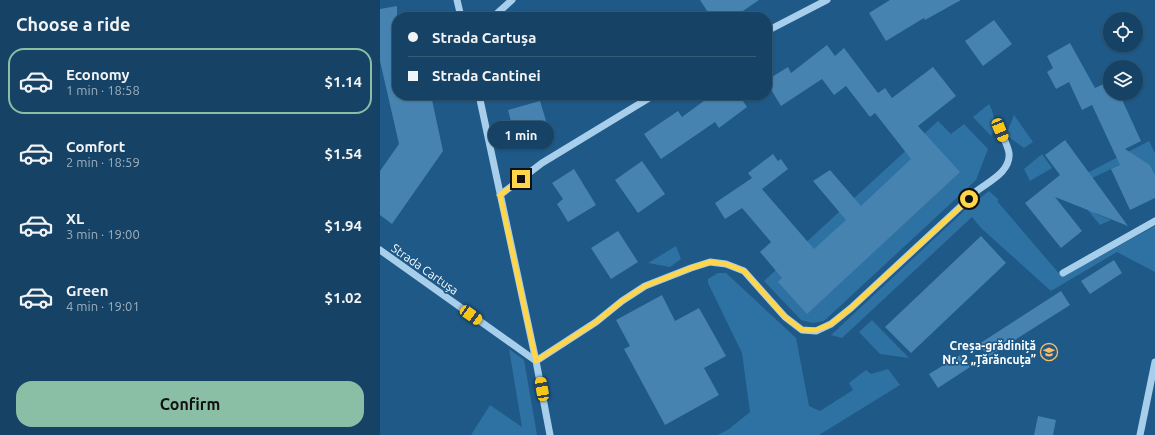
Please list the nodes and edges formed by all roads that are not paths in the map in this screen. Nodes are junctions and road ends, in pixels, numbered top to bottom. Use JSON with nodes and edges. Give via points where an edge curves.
{"nodes":[{"id":1,"x":457,"y":0,"type":"edge"},
{"id":2,"x":512,"y":0,"type":"edge"},
{"id":3,"x":827,"y":0,"type":"edge"},
{"id":4,"x":460,"y":12,"type":"edge"},
{"id":5,"x":499,"y":12,"type":"edge"},
{"id":6,"x":772,"y":28,"type":"edge"},
{"id":7,"x":480,"y":100,"type":"edge"},
{"id":8,"x":646,"y":100,"type":"edge"},
{"id":9,"x":1000,"y":130,"type":"dead end"},
{"id":10,"x":500,"y":195,"type":"junction"},
{"id":11,"x":1155,"y":220,"type":"edge"},
{"id":12,"x":380,"y":250,"type":"edge"},
{"id":13,"x":1063,"y":273,"type":"dead end"},
{"id":14,"x":536,"y":361,"type":"junction"},
{"id":15,"x":1155,"y":362,"type":"edge"},
{"id":16,"x":550,"y":435,"type":"edge"},
{"id":17,"x":1140,"y":435,"type":"edge"}],
"edges":[{"from":1,"to":4,"type":"street"},
{"from":2,"to":5,"type":"street"},
{"from":3,"to":6,"type":"street"},
{"from":7,"to":10,"type":"street"},
{"from":8,"to":10,"type":"street","via":[[542,163]]},
{"from":9,"to":14,"type":"street","via":[[1009,152],[1006,167],[1001,174],[969,199],[831,324],[816,330],[802,330],[785,317],[744,271],[726,264],[710,262],[645,286]]},
{"from":10,"to":14,"type":"street"},
{"from":11,"to":13,"type":"street"},
{"from":12,"to":14,"type":"street","name":"Strada Cartușa"},
{"from":14,"to":16,"type":"street"},
{"from":15,"to":17,"type":"street"}]}
